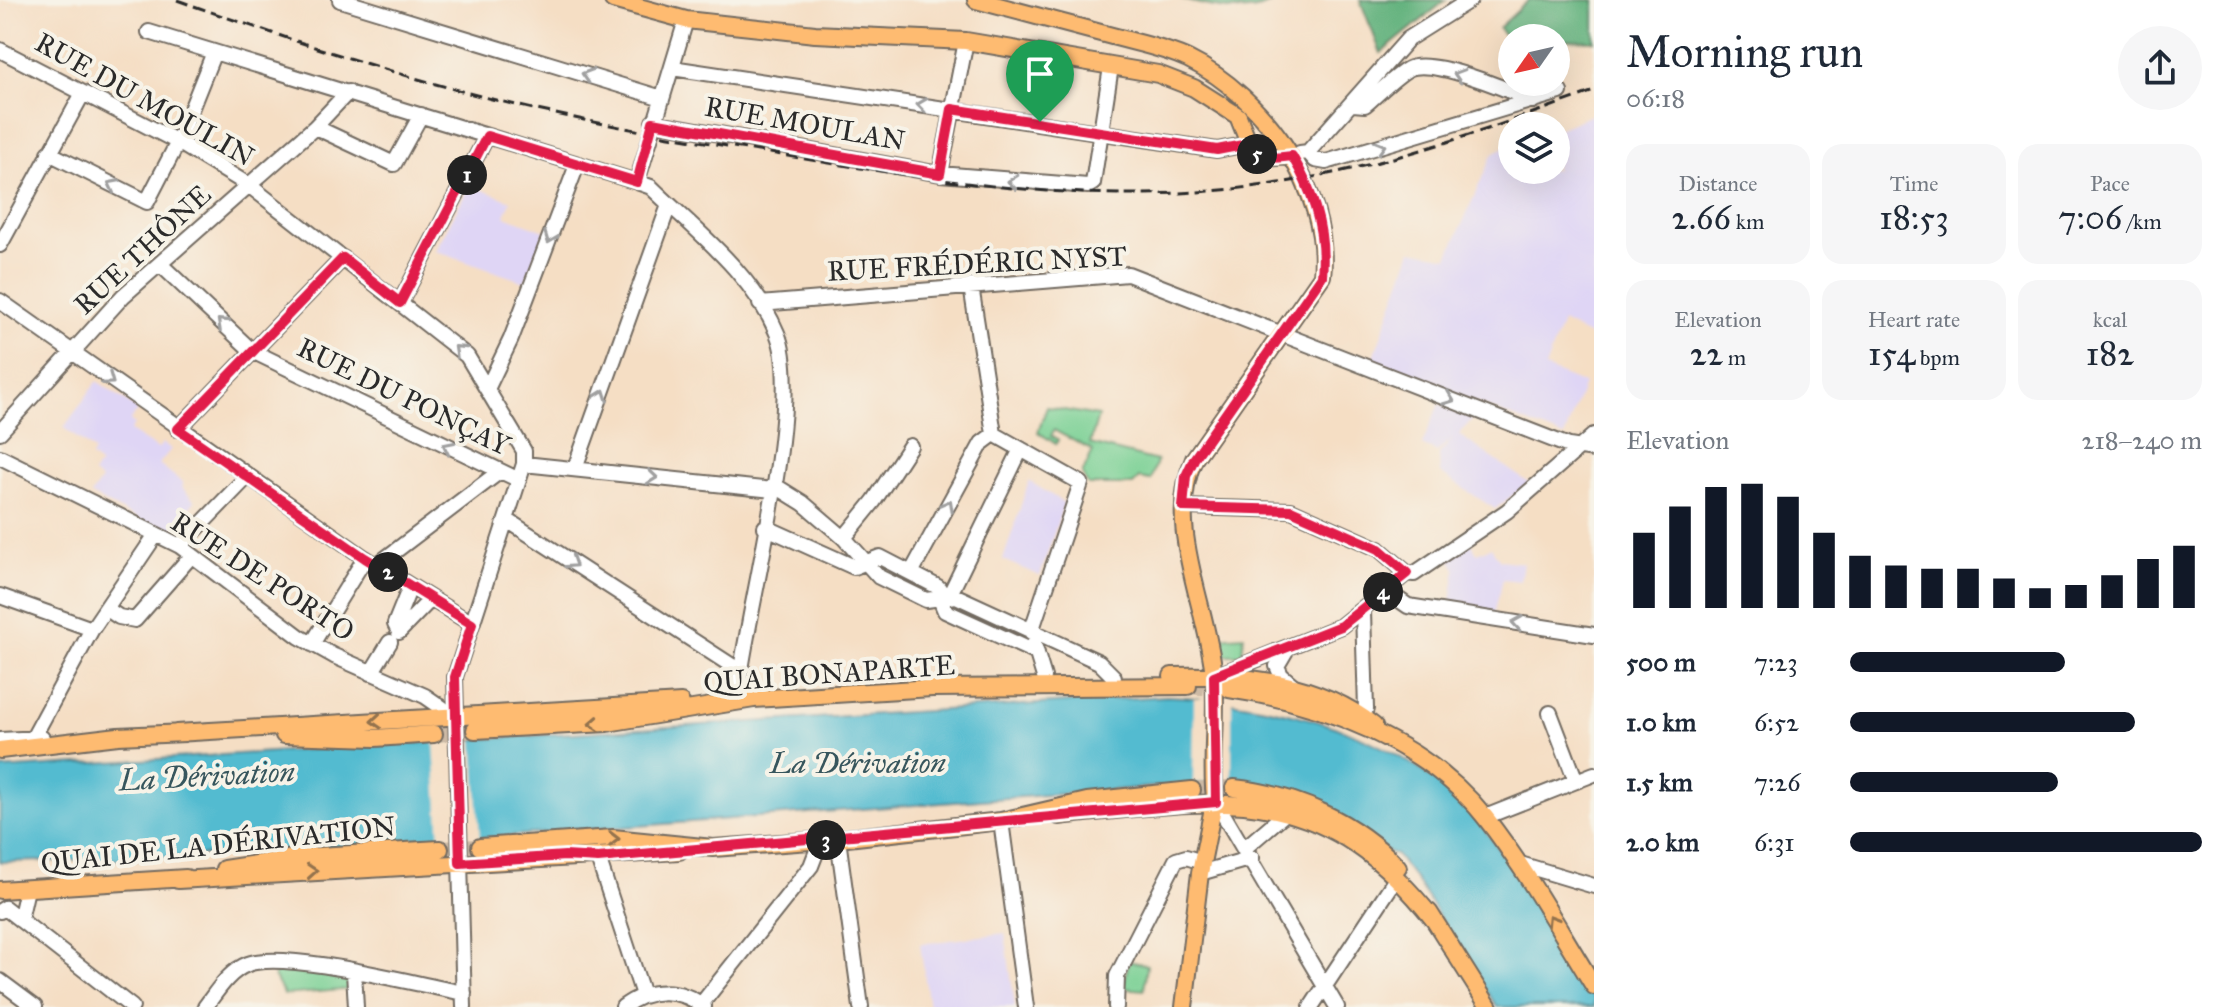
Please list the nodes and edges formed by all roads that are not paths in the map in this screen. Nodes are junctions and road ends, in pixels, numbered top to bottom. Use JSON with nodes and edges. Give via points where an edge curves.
{"nodes":[{"id":1,"x":613,"y":0,"type":"edge"},
{"id":2,"x":976,"y":0,"type":"edge"},
{"id":3,"x":1470,"y":0,"type":"edge"},
{"id":4,"x":347,"y":1,"type":"edge"},
{"id":5,"x":659,"y":8,"type":"edge"},
{"id":6,"x":686,"y":20,"type":"junction"},
{"id":7,"x":149,"y":32,"type":"dead end"},
{"id":8,"x":966,"y":41,"type":"junction"},
{"id":9,"x":0,"y":50,"type":"edge"},
{"id":10,"x":214,"y":52,"type":"junction"},
{"id":11,"x":1111,"y":67,"type":"junction"},
{"id":12,"x":672,"y":68,"type":"junction"},
{"id":13,"x":348,"y":92,"type":"junction"},
{"id":14,"x":83,"y":93,"type":"junction"},
{"id":15,"x":1548,"y":96,"type":"edge"},
{"id":16,"x":662,"y":98,"type":"junction"},
{"id":17,"x":1533,"y":101,"type":"junction"},
{"id":18,"x":1353,"y":104,"type":"junction"},
{"id":19,"x":952,"y":109,"type":"junction"},
{"id":20,"x":421,"y":115,"type":"junction"},
{"id":21,"x":653,"y":122,"type":"junction"},
{"id":22,"x":315,"y":127,"type":"junction"},
{"id":23,"x":1101,"y":132,"type":"junction"},
{"id":24,"x":487,"y":136,"type":"junction"},
{"id":25,"x":178,"y":142,"type":"junction"},
{"id":26,"x":1248,"y":144,"type":"junction"},
{"id":27,"x":49,"y":153,"type":"junction"},
{"id":28,"x":1300,"y":154,"type":"junction"},
{"id":29,"x":577,"y":165,"type":"junction"},
{"id":30,"x":940,"y":174,"type":"junction"},
{"id":31,"x":637,"y":182,"type":"junction"},
{"id":32,"x":250,"y":186,"type":"junction"},
{"id":33,"x":669,"y":205,"type":"junction"},
{"id":34,"x":0,"y":245,"type":"edge"},
{"id":35,"x":343,"y":258,"type":"junction"},
{"id":36,"x":160,"y":264,"type":"junction"},
{"id":37,"x":971,"y":286,"type":"junction"},
{"id":38,"x":0,"y":301,"type":"edge"},
{"id":39,"x":400,"y":303,"type":"junction"},
{"id":40,"x":760,"y":304,"type":"junction"},
{"id":41,"x":1282,"y":335,"type":"junction"},
{"id":42,"x":252,"y":351,"type":"junction"},
{"id":43,"x":72,"y":353,"type":"junction"},
{"id":44,"x":488,"y":387,"type":"junction"},
{"id":45,"x":178,"y":429,"type":"junction"},
{"id":46,"x":0,"y":432,"type":"edge"},
{"id":47,"x":994,"y":434,"type":"junction"},
{"id":48,"x":1594,"y":435,"type":"edge"},
{"id":49,"x":910,"y":446,"type":"dead end"},
{"id":50,"x":1021,"y":449,"type":"junction"},
{"id":51,"x":1587,"y":449,"type":"edge"},
{"id":52,"x":0,"y":457,"type":"edge"},
{"id":53,"x":524,"y":464,"type":"junction"},
{"id":54,"x":575,"y":468,"type":"junction"},
{"id":55,"x":499,"y":472,"type":"junction"},
{"id":56,"x":247,"y":477,"type":"junction"},
{"id":57,"x":519,"y":480,"type":"junction"},
{"id":58,"x":773,"y":487,"type":"junction"},
{"id":59,"x":1183,"y":507,"type":"junction"},
{"id":60,"x":507,"y":520,"type":"junction"},
{"id":61,"x":765,"y":527,"type":"junction"},
{"id":62,"x":155,"y":536,"type":"junction"},
{"id":63,"x":844,"y":538,"type":"junction"},
{"id":64,"x":186,"y":550,"type":"junction"},
{"id":65,"x":371,"y":561,"type":"junction"},
{"id":66,"x":868,"y":562,"type":"junction"},
{"id":67,"x":911,"y":573,"type":"junction"},
{"id":68,"x":1407,"y":573,"type":"junction"},
{"id":69,"x":410,"y":587,"type":"junction"},
{"id":70,"x":1385,"y":590,"type":"junction"},
{"id":71,"x":0,"y":596,"type":"edge"},
{"id":72,"x":945,"y":598,"type":"junction"},
{"id":73,"x":431,"y":599,"type":"junction"},
{"id":74,"x":107,"y":609,"type":"junction"},
{"id":75,"x":1363,"y":612,"type":"junction"},
{"id":76,"x":472,"y":624,"type":"junction"},
{"id":77,"x":92,"y":629,"type":"junction"},
{"id":78,"x":1031,"y":632,"type":"junction"},
{"id":79,"x":1594,"y":635,"type":"edge"},
{"id":80,"x":390,"y":642,"type":"dead end"},
{"id":81,"x":312,"y":644,"type":"junction"},
{"id":82,"x":1290,"y":646,"type":"junction"},
{"id":83,"x":1037,"y":653,"type":"junction"},
{"id":84,"x":740,"y":671,"type":"junction"},
{"id":85,"x":371,"y":673,"type":"junction"},
{"id":86,"x":1214,"y":676,"type":"junction"},
{"id":87,"x":1044,"y":677,"type":"junction"},
{"id":88,"x":1114,"y":677,"type":"junction"},
{"id":89,"x":1188,"y":686,"type":"tunnel mouth"},
{"id":90,"x":932,"y":688,"type":"junction"},
{"id":91,"x":1297,"y":688,"type":"junction"},
{"id":92,"x":1221,"y":693,"type":"junction"},
{"id":93,"x":746,"y":699,"type":"junction"},
{"id":94,"x":1550,"y":713,"type":"dead end"},
{"id":95,"x":1360,"y":715,"type":"junction"},
{"id":96,"x":454,"y":716,"type":"junction"},
{"id":97,"x":475,"y":730,"type":"tunnel mouth"},
{"id":98,"x":176,"y":733,"type":"junction"},
{"id":99,"x":434,"y":734,"type":"tunnel mouth"},
{"id":100,"x":118,"y":736,"type":"junction"},
{"id":101,"x":33,"y":738,"type":"junction"},
{"id":102,"x":0,"y":740,"type":"edge"},
{"id":103,"x":1401,"y":748,"type":"junction"},
{"id":104,"x":0,"y":750,"type":"edge"},
{"id":105,"x":1594,"y":774,"type":"edge"},
{"id":106,"x":1576,"y":781,"type":"junction"},
{"id":107,"x":1234,"y":788,"type":"tunnel mouth"},
{"id":108,"x":1192,"y":790,"type":"tunnel mouth"},
{"id":109,"x":1215,"y":792,"type":"junction"},
{"id":110,"x":1284,"y":811,"type":"junction"},
{"id":111,"x":1485,"y":817,"type":"junction"},
{"id":112,"x":1009,"y":819,"type":"junction"},
{"id":113,"x":829,"y":840,"type":"junction"},
{"id":114,"x":480,"y":847,"type":"tunnel mouth"},
{"id":115,"x":713,"y":848,"type":"junction"},
{"id":116,"x":440,"y":849,"type":"tunnel mouth"},
{"id":117,"x":1249,"y":853,"type":"junction"},
{"id":118,"x":598,"y":858,"type":"junction"},
{"id":119,"x":1517,"y":863,"type":"junction"},
{"id":120,"x":461,"y":868,"type":"junction"},
{"id":121,"x":1201,"y":868,"type":"junction"},
{"id":122,"x":1397,"y":877,"type":"junction"},
{"id":123,"x":178,"y":880,"type":"junction"},
{"id":124,"x":1594,"y":886,"type":"edge"},
{"id":125,"x":27,"y":889,"type":"junction"},
{"id":126,"x":0,"y":890,"type":"edge"},
{"id":127,"x":0,"y":911,"type":"edge"},
{"id":128,"x":20,"y":920,"type":"junction"},
{"id":129,"x":1434,"y":920,"type":"junction"},
{"id":130,"x":354,"y":972,"type":"junction"},
{"id":131,"x":0,"y":981,"type":"edge"},
{"id":132,"x":1324,"y":985,"type":"junction"},
{"id":133,"x":1594,"y":986,"type":"edge"},
{"id":134,"x":643,"y":995,"type":"junction"},
{"id":135,"x":466,"y":1003,"type":"edge"},
{"id":136,"x":701,"y":1006,"type":"edge"},
{"id":137,"x":35,"y":1007,"type":"edge"},
{"id":138,"x":132,"y":1007,"type":"edge"},
{"id":139,"x":205,"y":1007,"type":"edge"},
{"id":140,"x":356,"y":1007,"type":"edge"},
{"id":141,"x":623,"y":1007,"type":"edge"},
{"id":142,"x":861,"y":1007,"type":"edge"},
{"id":143,"x":1026,"y":1007,"type":"edge"},
{"id":144,"x":1116,"y":1007,"type":"edge"},
{"id":145,"x":1184,"y":1007,"type":"edge"},
{"id":146,"x":1311,"y":1007,"type":"edge"},
{"id":147,"x":1337,"y":1007,"type":"edge"},
{"id":148,"x":1489,"y":1007,"type":"edge"}],
"edges":[{"from":1,"to":5,"type":"main road"},
{"from":2,"to":28,"type":"main road","via":[[1188,59],[1228,86]]},
{"from":3,"to":18,"type":"street","via":[[1408,39]]},
{"from":16,"to":4,"type":"street","one_way":true},
{"from":5,"to":6,"type":"main road"},
{"from":6,"to":8,"type":"main road","via":[[815,34]]},
{"from":6,"to":12,"type":"street"},
{"from":7,"to":10,"type":"street"},
{"from":8,"to":11,"type":"main road"},
{"from":8,"to":19,"type":"street"},
{"from":9,"to":14,"type":"street","name":"RUE DU MOULIN"},
{"from":10,"to":13,"type":"street"},
{"from":10,"to":25,"type":"street"},
{"from":11,"to":23,"type":"street"},
{"from":11,"to":26,"type":"main road","via":[[1158,74],[1194,88],[1238,116]]},
{"from":12,"to":16,"type":"street"},
{"from":19,"to":12,"type":"street","one_way":true},
{"from":13,"to":20,"type":"street"},
{"from":13,"to":22,"type":"street","name":"RUE THÔNE"},
{"from":14,"to":25,"type":"street","name":"RUE DU MOULIN"},
{"from":14,"to":27,"type":"street"},
{"from":15,"to":17,"type":"street"},
{"from":16,"to":21,"type":"street"},
{"from":17,"to":18,"type":"street","one_way":true,"via":[[1426,65],[1410,68],[1365,105]]},
{"from":28,"to":17,"type":"street","one_way":true,"via":[[1326,162]]},
{"from":18,"to":28,"type":"street"},
{"from":19,"to":23,"type":"street"},
{"from":19,"to":30,"type":"street"},
{"from":20,"to":22,"type":"street","via":[[394,164]]},
{"from":20,"to":24,"type":"street"},
{"from":21,"to":30,"type":"street","name":"RUE MOULAN"},
{"from":21,"to":31,"type":"street"},
{"from":22,"to":32,"type":"street","name":"RUE THÔNE"},
{"from":23,"to":26,"type":"street","via":[[1217,150]]},
{"from":23,"to":30,"type":"street","name":"RUE MOULAN","one_way":true,"via":[[1091,186]]},
{"from":24,"to":29,"type":"street"},
{"from":24,"to":39,"type":"street"},
{"from":25,"to":27,"type":"street","one_way":true,"via":[[147,202]]},
{"from":25,"to":32,"type":"street","name":"RUE DU MOULIN"},
{"from":26,"to":28,"type":"main road","via":[[1263,158]]},
{"from":27,"to":34,"type":"street"},
{"from":28,"to":41,"type":"main road","via":[[1320,224],[1322,276]]},
{"from":29,"to":31,"type":"street"},
{"from":29,"to":44,"type":"street","one_way":true},
{"from":31,"to":33,"type":"street","via":[[651,187]]},
{"from":32,"to":35,"type":"street","name":"RUE DU MOULIN"},
{"from":32,"to":36,"type":"street","name":"RUE THÔNE"},
{"from":33,"to":40,"type":"street","via":[[742,277]]},
{"from":54,"to":33,"type":"street","one_way":true},
{"from":35,"to":39,"type":"street","name":"RUE DU MOULIN"},
{"from":35,"to":42,"type":"street"},
{"from":42,"to":36,"type":"street","name":"RUE DU PONÇAY","one_way":true},
{"from":36,"to":43,"type":"street","name":"RUE THÔNE"},
{"from":37,"to":40,"type":"street","name":"RUE FRÉDÉRIC NYST"},
{"from":37,"to":41,"type":"street","name":"RUE FRÉDÉRIC NYST","via":[[1128,274]]},
{"from":37,"to":47,"type":"street"},
{"from":38,"to":43,"type":"street"},
{"from":44,"to":39,"type":"street","name":"RUE DU MOULIN","one_way":true,"via":[[467,356]]},
{"from":40,"to":58,"type":"street","via":[[779,337],[783,370]]},
{"from":41,"to":51,"type":"street","name":"RUE FRÉDÉRIC NYST","one_way":true},
{"from":41,"to":59,"type":"main road","via":[[1194,459],[1186,476]]},
{"from":42,"to":45,"type":"street"},
{"from":55,"to":42,"type":"street","name":"RUE DU PONÇAY","one_way":true},
{"from":43,"to":45,"type":"street","one_way":true},
{"from":43,"to":46,"type":"street","name":"RUE THÔNE"},
{"from":44,"to":53,"type":"street","name":"RUE DU MOULIN","via":[[524,451]]},
{"from":45,"to":56,"type":"street"},
{"from":47,"to":50,"type":"street"},
{"from":67,"to":47,"type":"street","one_way":true,"via":[[982,443]]},
{"from":48,"to":51,"type":"street"},
{"from":49,"to":63,"type":"street"},
{"from":50,"to":72,"type":"street"},
{"from":50,"to":78,"type":"street","via":[[1081,483]]},
{"from":51,"to":68,"type":"street","via":[[1507,511],[1414,574]]},
{"from":52,"to":62,"type":"street","name":"RUE DE PORTO"},
{"from":53,"to":54,"type":"street"},
{"from":53,"to":57,"type":"street"},
{"from":54,"to":58,"type":"street","one_way":true},
{"from":55,"to":57,"type":"street","name":"RUE DU PONÇAY"},
{"from":55,"to":65,"type":"street"},
{"from":56,"to":64,"type":"street"},
{"from":56,"to":65,"type":"street"},
{"from":57,"to":60,"type":"street"},
{"from":58,"to":61,"type":"street"},
{"from":58,"to":63,"type":"street","via":[[803,503]]},
{"from":59,"to":68,"type":"street","via":[[1291,510],[1379,549]]},
{"from":59,"to":86,"type":"main road"},
{"from":60,"to":76,"type":"street"},
{"from":60,"to":84,"type":"street","one_way":true},
{"from":61,"to":66,"type":"street","via":[[854,567]]},
{"from":61,"to":84,"type":"street"},
{"from":62,"to":64,"type":"street","name":"RUE DE PORTO"},
{"from":62,"to":74,"type":"street"},
{"from":63,"to":66,"type":"street"},
{"from":64,"to":74,"type":"street","via":[[135,620]]},
{"from":64,"to":81,"type":"street","name":"RUE DE PORTO"},
{"from":65,"to":69,"type":"street"},
{"from":65,"to":81,"type":"street"},
{"from":66,"to":67,"type":"street","via":[[880,557]]},
{"from":66,"to":72,"type":"street","via":[[879,577],[926,600]]},
{"from":67,"to":72,"type":"street","via":[[938,587]]},
{"from":68,"to":70,"type":"street"},
{"from":69,"to":73,"type":"street"},
{"from":69,"to":73,"type":"street","via":[[395,624],[399,632]]},
{"from":70,"to":75,"type":"street"},
{"from":79,"to":70,"type":"street","one_way":true,"via":[[1408,606]]},
{"from":71,"to":77,"type":"street"},
{"from":72,"to":78,"type":"street","via":[[956,596]]},
{"from":72,"to":83,"type":"street","via":[[945,611]]},
{"from":73,"to":76,"type":"street"},
{"from":74,"to":77,"type":"street"},
{"from":75,"to":82,"type":"street"},
{"from":75,"to":95,"type":"street","via":[[1366,709]]},
{"from":76,"to":96,"type":"street","via":[[455,677]]},
{"from":77,"to":101,"type":"street"},
{"from":78,"to":83,"type":"street"},
{"from":78,"to":88,"type":"street","via":[[1099,662]]},
{"from":80,"to":85,"type":"street"},
{"from":81,"to":85,"type":"street","name":"RUE DE PORTO"},
{"from":82,"to":86,"type":"street"},
{"from":82,"to":91,"type":"street","via":[[1277,666]]},
{"from":83,"to":87,"type":"street"},
{"from":84,"to":93,"type":"street"},
{"from":85,"to":96,"type":"street","name":"RUE DE PORTO","via":[[425,696]]},
{"from":86,"to":88,"type":"main road"},
{"from":86,"to":91,"type":"main road"},
{"from":86,"to":92,"type":"main road"},
{"from":87,"to":88,"type":"main road"},
{"from":87,"to":90,"type":"main road"},
{"from":89,"to":90,"type":"main road","name":"QUAI BONAPARTE"},
{"from":90,"to":93,"type":"main road","name":"QUAI BONAPARTE"},
{"from":91,"to":95,"type":"main road","via":[[1333,699]]},
{"from":92,"to":103,"type":"main road","via":[[1313,708]]},
{"from":92,"to":109,"type":"main road"},
{"from":93,"to":96,"type":"main road"},
{"from":93,"to":97,"type":"main road","name":"QUAI BONAPARTE","one_way":true,"via":[[607,723]]},
{"from":94,"to":106,"type":"street"},
{"from":95,"to":103,"type":"main road"},
{"from":96,"to":98,"type":"main road","one_way":true},
{"from":96,"to":120,"type":"street"},
{"from":98,"to":99,"type":"main road","via":[[375,738]]},
{"from":98,"to":100,"type":"main road"},
{"from":100,"to":101,"type":"street"},
{"from":100,"to":104,"type":"main road"},
{"from":101,"to":102,"type":"street"},
{"from":103,"to":111,"type":"main road","via":[[1442,774]]},
{"from":105,"to":106,"type":"street"},
{"from":106,"to":111,"type":"street"},
{"from":107,"to":129,"type":"main road","via":[[1301,804],[1360,833],[1401,870]]},
{"from":108,"to":112,"type":"main road","via":[[1087,801]]},
{"from":109,"to":110,"type":"main road"},
{"from":109,"to":112,"type":"main road"},
{"from":109,"to":117,"type":"street"},
{"from":109,"to":121,"type":"main road"},
{"from":110,"to":117,"type":"street"},
{"from":110,"to":122,"type":"main road","via":[[1347,839]]},
{"from":111,"to":119,"type":"main road"},
{"from":112,"to":113,"type":"main road"},
{"from":112,"to":143,"type":"street"},
{"from":113,"to":115,"type":"main road"},
{"from":113,"to":136,"type":"street"},
{"from":113,"to":142,"type":"street"},
{"from":114,"to":115,"type":"main road","one_way":true,"via":[[613,838]]},
{"from":115,"to":118,"type":"main road"},
{"from":116,"to":123,"type":"main road","name":"QUAI DE LA DÉRIVATION","via":[[263,861]]},
{"from":117,"to":121,"type":"street"},
{"from":117,"to":132,"type":"street"},
{"from":118,"to":120,"type":"main road","via":[[565,856]]},
{"from":118,"to":134,"type":"street"},
{"from":119,"to":124,"type":"street","via":[[1555,866]]},
{"from":133,"to":119,"type":"main road","one_way":true},
{"from":123,"to":120,"type":"main road","one_way":true},
{"from":120,"to":135,"type":"street"},
{"from":121,"to":144,"type":"street","via":[[1186,857],[1176,860],[1117,976]]},
{"from":121,"to":145,"type":"main road"},
{"from":122,"to":129,"type":"main road"},
{"from":122,"to":132,"type":"street"},
{"from":123,"to":125,"type":"main road","name":"QUAI DE LA DÉRIVATION"},
{"from":125,"to":126,"type":"main road","name":"QUAI DE LA DÉRIVATION"},
{"from":125,"to":128,"type":"street"},
{"from":127,"to":128,"type":"street","via":[[5,908]]},
{"from":128,"to":138,"type":"street"},
{"from":129,"to":148,"type":"main road"},
{"from":130,"to":135,"type":"street"},
{"from":130,"to":139,"type":"street","via":[[285,960],[250,963],[232,972]]},
{"from":130,"to":140,"type":"street"},
{"from":131,"to":137,"type":"street"},
{"from":132,"to":146,"type":"street"},
{"from":132,"to":147,"type":"street"},
{"from":134,"to":136,"type":"street","via":[[676,993]]},
{"from":134,"to":141,"type":"street"}]}
